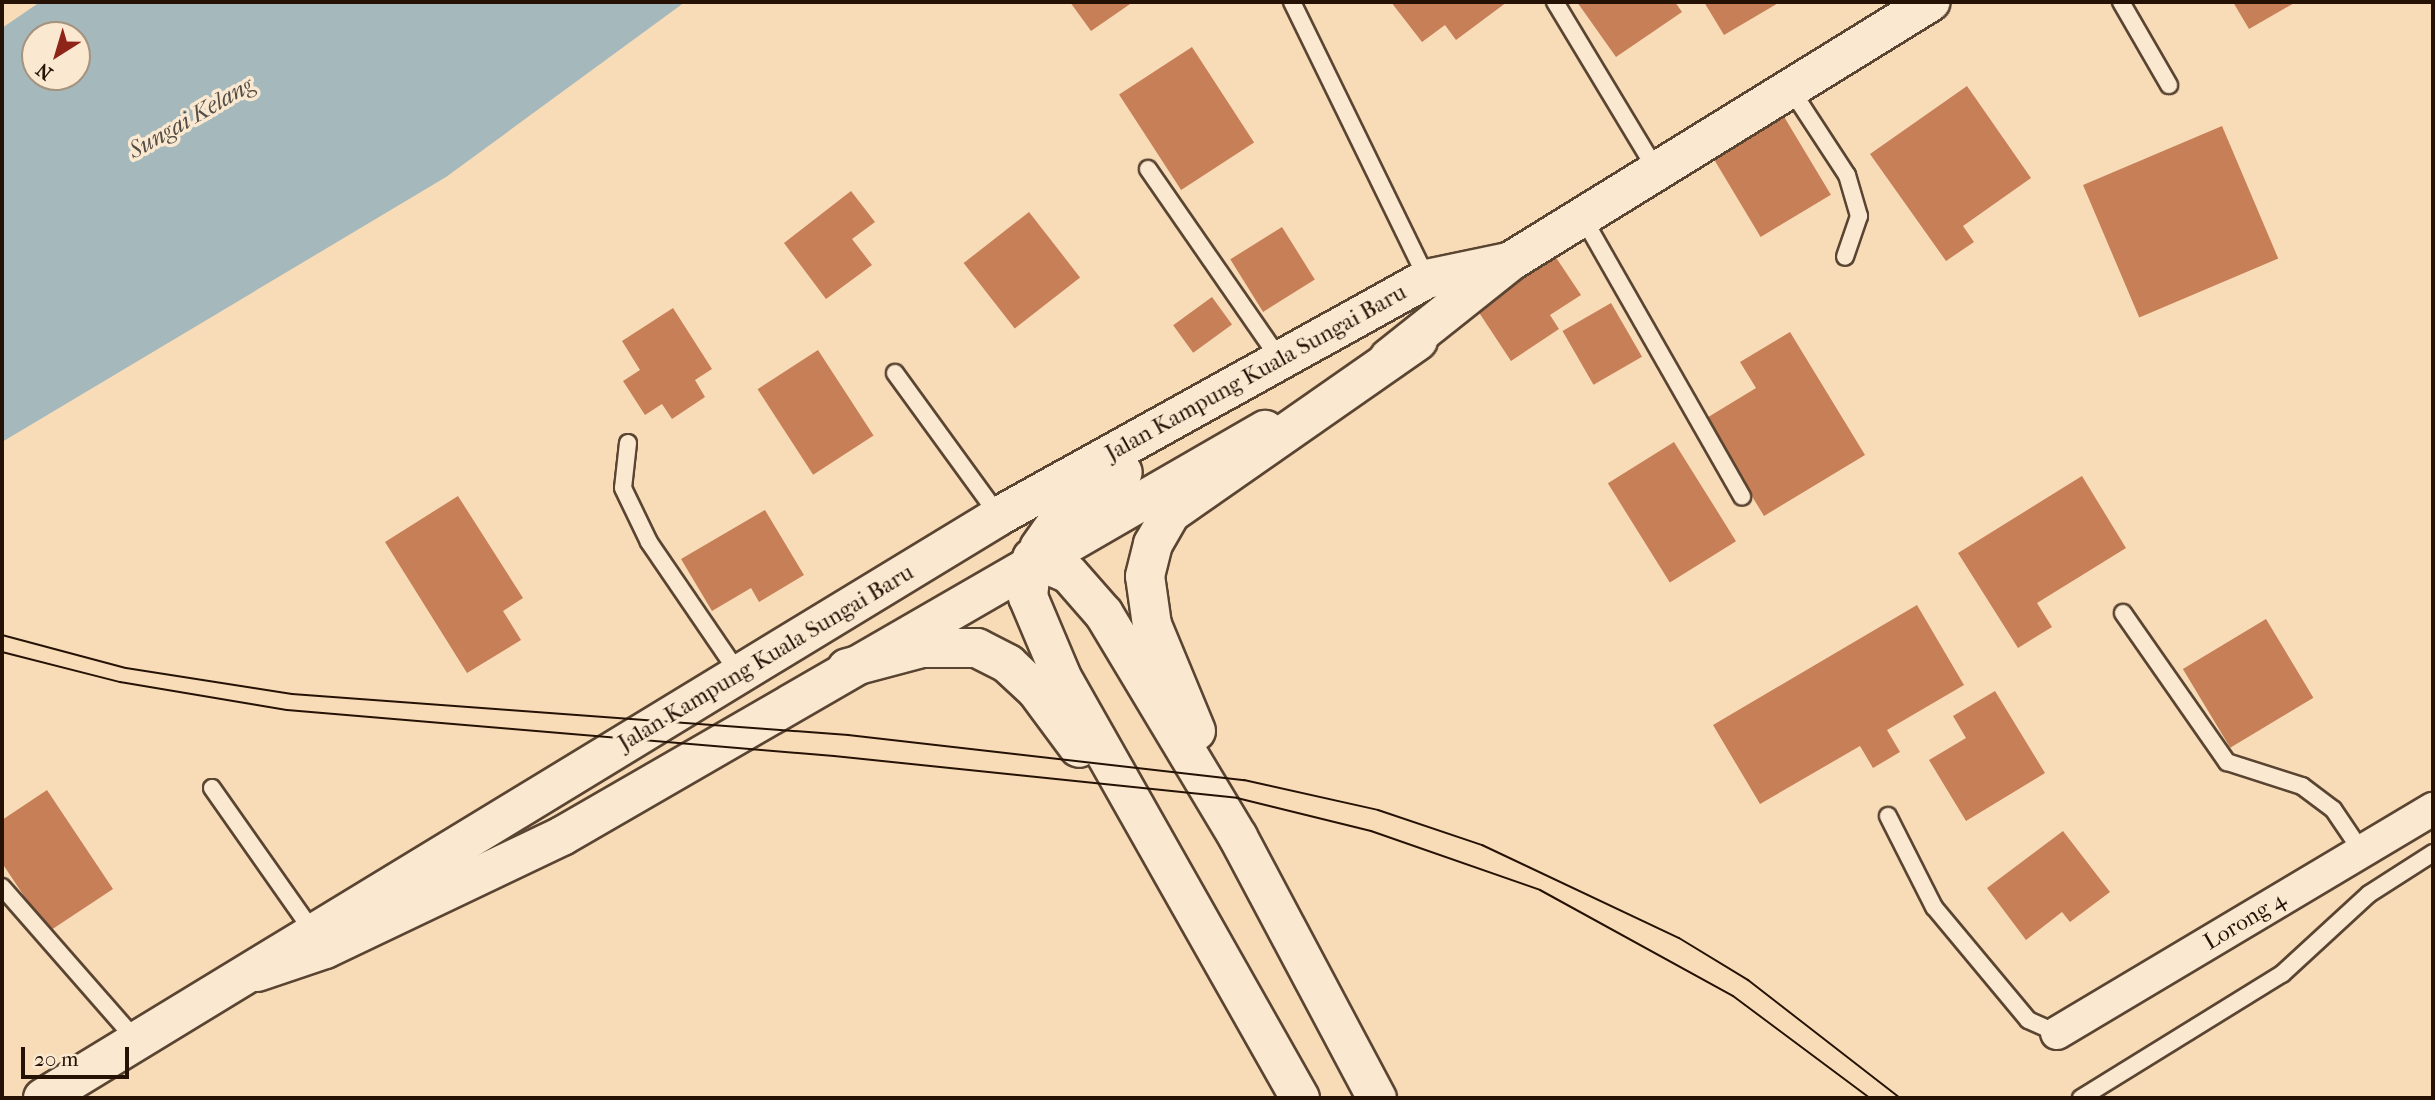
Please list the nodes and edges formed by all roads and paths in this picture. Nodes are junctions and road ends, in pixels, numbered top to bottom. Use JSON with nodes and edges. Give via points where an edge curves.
{"nodes":[{"id":1,"x":1293,"y":2,"type":"edge"},
{"id":2,"x":1555,"y":2,"type":"edge"},
{"id":3,"x":2121,"y":2,"type":"edge"},
{"id":4,"x":1906,"y":8,"type":"edge"},
{"id":5,"x":2169,"y":85,"type":"dead end"},
{"id":6,"x":1790,"y":88,"type":"junction"},
{"id":7,"x":1148,"y":169,"type":"dead end"},
{"id":8,"x":1657,"y":171,"type":"junction"},
{"id":9,"x":1582,"y":216,"type":"junction"},
{"id":10,"x":1845,"y":257,"type":"dead end"},
{"id":11,"x":1511,"y":261,"type":"junction"},
{"id":12,"x":1427,"y":279,"type":"junction"},
{"id":13,"x":1338,"y":327,"type":"junction"},
{"id":14,"x":1418,"y":341,"type":"junction"},
{"id":15,"x":1279,"y":358,"type":"junction"},
{"id":16,"x":895,"y":373,"type":"dead end"},
{"id":17,"x":628,"y":443,"type":"dead end"},
{"id":18,"x":1742,"y":497,"type":"dead end"},
{"id":19,"x":999,"y":516,"type":"junction"},
{"id":20,"x":1032,"y":558,"type":"junction"},
{"id":21,"x":2123,"y":613,"type":"dead end"},
{"id":22,"x":847,"y":668,"type":"junction"},
{"id":23,"x":739,"y":674,"type":"junction"},
{"id":24,"x":681,"y":708,"type":"junction"},
{"id":25,"x":212,"y":788,"type":"dead end"},
{"id":26,"x":2433,"y":809,"type":"edge"},
{"id":27,"x":1888,"y":816,"type":"dead end"},
{"id":28,"x":1238,"y":837,"type":"junction"},
{"id":29,"x":2362,"y":852,"type":"junction"},
{"id":30,"x":2433,"y":853,"type":"edge"},
{"id":31,"x":2,"y":887,"type":"edge"},
{"id":32,"x":1182,"y":892,"type":"junction"},
{"id":33,"x":319,"y":940,"type":"junction"},
{"id":34,"x":2057,"y":1033,"type":"joint"},
{"id":35,"x":138,"y":1041,"type":"junction"},
{"id":36,"x":43,"y":1098,"type":"edge"},
{"id":37,"x":1300,"y":1098,"type":"edge"},
{"id":38,"x":1377,"y":1098,"type":"edge"},
{"id":39,"x":2081,"y":1098,"type":"edge"}],
"edges":[{"from":1,"to":12,"type":"lane"},
{"from":2,"to":8,"type":"lane"},
{"from":3,"to":5,"type":"lane"},
{"from":4,"to":6,"type":"street","name":"Jalan Kampung Kuala Sungai Baru"},
{"from":6,"to":8,"type":"street","name":"Jalan Kampung Kuala Sungai Baru"},
{"from":6,"to":10,"type":"lane","via":[[1847,175],[1859,216]]},
{"from":7,"to":15,"type":"lane"},
{"from":8,"to":9,"type":"street","name":"Jalan Kampung Kuala Sungai Baru"},
{"from":9,"to":11,"type":"street","name":"Jalan Kampung Kuala Sungai Baru"},
{"from":9,"to":18,"type":"lane"},
{"from":11,"to":12,"type":"street","name":"Jalan Kampung Kuala Sungai Baru"},
{"from":11,"to":14,"type":"street","name":"Jalan Kampung Kuala Sungai Baru"},
{"from":12,"to":13,"type":"street","name":"Jalan Kampung Kuala Sungai Baru"},
{"from":13,"to":15,"type":"street","name":"Jalan Kampung Kuala Sungai Baru"},
{"from":13,"to":20,"type":"street","via":[[1097,488],[1059,519]]},
{"from":14,"to":20,"type":"street","name":"Jalan Kampung Kuala Sungai Baru"},
{"from":14,"to":28,"type":"street","via":[[1171,513],[1153,544],[1145,576],[1152,625]]},
{"from":15,"to":19,"type":"street","name":"Jalan Kampung Kuala Sungai Baru"},
{"from":16,"to":19,"type":"lane"},
{"from":17,"to":23,"type":"lane","via":[[623,488],[649,542]]},
{"from":19,"to":23,"type":"street","name":"Jalan Kampung Kuala Sungai Baru"},
{"from":20,"to":22,"type":"street","name":"Jalan Kampung Kuala Sungai Baru"},
{"from":20,"to":24,"type":"street","via":[[984,563],[940,579],[755,687]]},
{"from":20,"to":28,"type":"street","via":[[1069,574],[1104,614]]},
{"from":20,"to":32,"type":"street","via":[[1028,597],[1061,675]]},
{"from":21,"to":29,"type":"lane","via":[[2227,761],[2302,786],[2333,809]]},
{"from":22,"to":32,"type":"street","via":[[922,648],[977,648],[1008,664],[1036,690]]},
{"from":22,"to":33,"type":"street","name":"Jalan Kampung Kuala Sungai Baru","via":[[562,836]]},
{"from":23,"to":24,"type":"street","name":"Jalan Kampung Kuala Sungai Baru"},
{"from":24,"to":33,"type":"street","name":"Jalan Kampung Kuala Sungai Baru"},
{"from":25,"to":33,"type":"lane"},
{"from":26,"to":29,"type":"street","name":"Lorong 4"},
{"from":27,"to":34,"type":"lane","via":[[1934,907],[2019,1011]]},
{"from":28,"to":38,"type":"street"},
{"from":29,"to":34,"type":"street","name":"Lorong 4"},
{"from":30,"to":39,"type":"lane","via":[[2369,894],[2282,974]]},
{"from":31,"to":35,"type":"lane"},
{"from":32,"to":37,"type":"street"},
{"from":33,"to":35,"type":"street","name":"Jalan Kampung Kuala Sungai Baru"},
{"from":35,"to":36,"type":"street","name":"Jalan Kampung Kuala Sungai Baru"}]}
